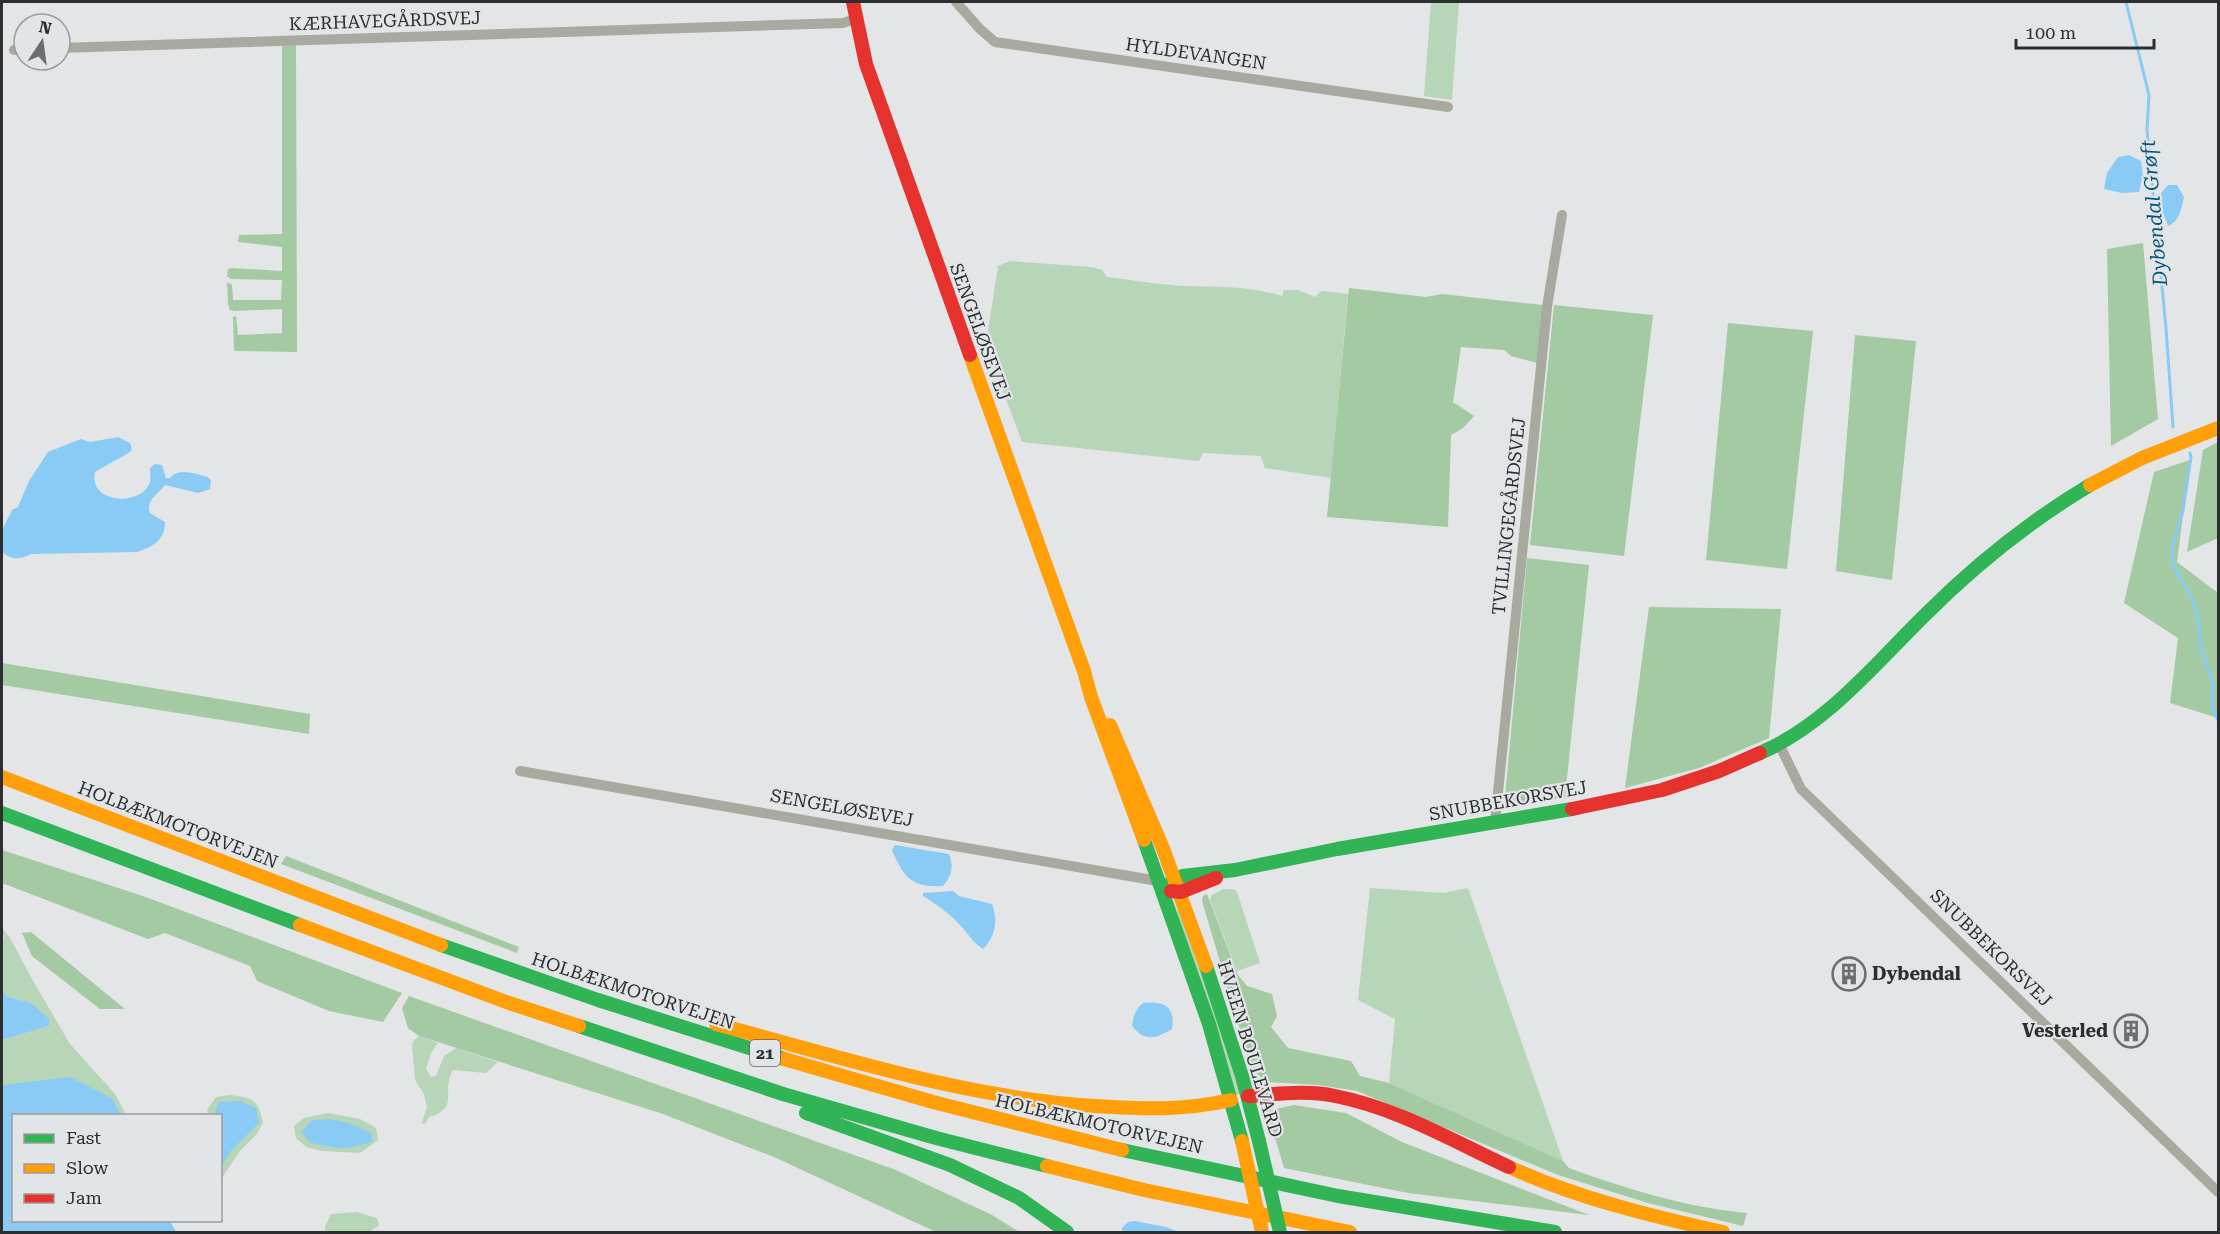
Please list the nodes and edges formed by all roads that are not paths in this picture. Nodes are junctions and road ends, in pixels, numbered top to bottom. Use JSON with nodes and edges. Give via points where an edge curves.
{"nodes":[{"id":1,"x":853,"y":2,"type":"edge"},
{"id":2,"x":956,"y":2,"type":"edge"},
{"id":3,"x":855,"y":19,"type":"junction"},
{"id":4,"x":72,"y":48,"type":"edge"},
{"id":5,"x":1448,"y":107,"type":"dead end"},
{"id":6,"x":1562,"y":215,"type":"dead end"},
{"id":7,"x":2218,"y":428,"type":"edge"},
{"id":8,"x":1084,"y":671,"type":"junction"},
{"id":9,"x":1779,"y":744,"type":"junction"},
{"id":10,"x":520,"y":771,"type":"dead end"},
{"id":11,"x":2,"y":777,"type":"edge"},
{"id":12,"x":2,"y":813,"type":"edge"},
{"id":13,"x":1496,"y":822,"type":"junction"},
{"id":14,"x":1235,"y":870,"type":"junction"},
{"id":15,"x":1176,"y":878,"type":"junction"},
{"id":16,"x":1160,"y":886,"type":"junction"},
{"id":17,"x":1181,"y":892,"type":"junction"},
{"id":18,"x":640,"y":1013,"type":"junction"},
{"id":19,"x":783,"y":1094,"type":"junction"},
{"id":20,"x":1248,"y":1096,"type":"junction"},
{"id":21,"x":1231,"y":1100,"type":"junction"},
{"id":22,"x":2218,"y":1192,"type":"edge"},
{"id":23,"x":1067,"y":1233,"type":"edge"},
{"id":24,"x":1262,"y":1233,"type":"edge"},
{"id":25,"x":1280,"y":1233,"type":"edge"},
{"id":26,"x":1350,"y":1233,"type":"edge"},
{"id":27,"x":1555,"y":1233,"type":"edge"},
{"id":28,"x":1722,"y":1233,"type":"edge"}],
"edges":[{"from":1,"to":3,"type":"main road","name":"SENGELØSEVEJ"},
{"from":2,"to":5,"type":"street","name":"HYLDEVANGEN","via":[[995,42]]},
{"from":3,"to":4,"type":"street","name":"KÆRHAVEGÅRDSVEJ","via":[[843,23]]},
{"from":3,"to":8,"type":"main road","name":"SENGELØSEVEJ","via":[[870,75]]},
{"from":6,"to":13,"type":"street","name":"TVILLINGEGÅRDSVEJ","via":[[1547,308]]},
{"from":7,"to":9,"type":"main road","name":"SNUBBEKORSVEJ","via":[[2168,447],[2082,489],[2015,534],[1942,598],[1848,693]]},
{"from":8,"to":15,"type":"main road","name":"SENGELØSEVEJ","via":[[1141,791]]},
{"from":8,"to":16,"type":"main road","name":"SENGELØSEVEJ"},
{"from":9,"to":13,"type":"main road","name":"SNUBBEKORSVEJ","via":[[1718,773],[1674,788]]},
{"from":9,"to":22,"type":"street","name":"SNUBBEKORSVEJ","via":[[1801,789]]},
{"from":10,"to":16,"type":"street","name":"SENGELØSEVEJ"},
{"from":11,"to":18,"type":"main road","name":"HOLBÆKMOTORVEJEN","number":"21","via":[[519,972]]},
{"from":12,"to":19,"type":"main road","number":"21","via":[[509,1003]]},
{"from":13,"to":14,"type":"main road","name":"SNUBBEKORSVEJ"},
{"from":14,"to":15,"type":"main road","name":"SNUBBEKORSVEJ"},
{"from":14,"to":17,"type":"main road","name":"SNUBBEKORSVEJ"},
{"from":15,"to":16,"type":"main road"},
{"from":15,"to":17,"type":"main road","name":"HVEEN BOULEVARD"},
{"from":16,"to":17,"type":"main road","name":"SNUBBEKORSVEJ"},
{"from":16,"to":21,"type":"main road","name":"HVEEN BOULEVARD","via":[[1209,1024]]},
{"from":17,"to":20,"type":"main road","name":"HVEEN BOULEVARD"},
{"from":18,"to":21,"type":"main road","via":[[698,1019],[941,1084],[1045,1103],[1153,1110]]},
{"from":18,"to":27,"type":"main road","name":"HOLBÆKMOTORVEJEN","number":"21","via":[[945,1106],[1148,1156],[1341,1196]]},
{"from":19,"to":23,"type":"main road","via":[[803,1112],[950,1165],[1019,1198]]},
{"from":19,"to":26,"type":"main road","number":"21","via":[[1144,1190]]},
{"from":20,"to":21,"type":"main road"},
{"from":20,"to":25,"type":"main road","name":"HVEEN BOULEVARD","bridge":true},
{"from":20,"to":28,"type":"main road","via":[[1306,1093],[1359,1102],[1602,1202]]},
{"from":21,"to":24,"type":"main road","name":"HVEEN BOULEVARD","bridge":true}]}
